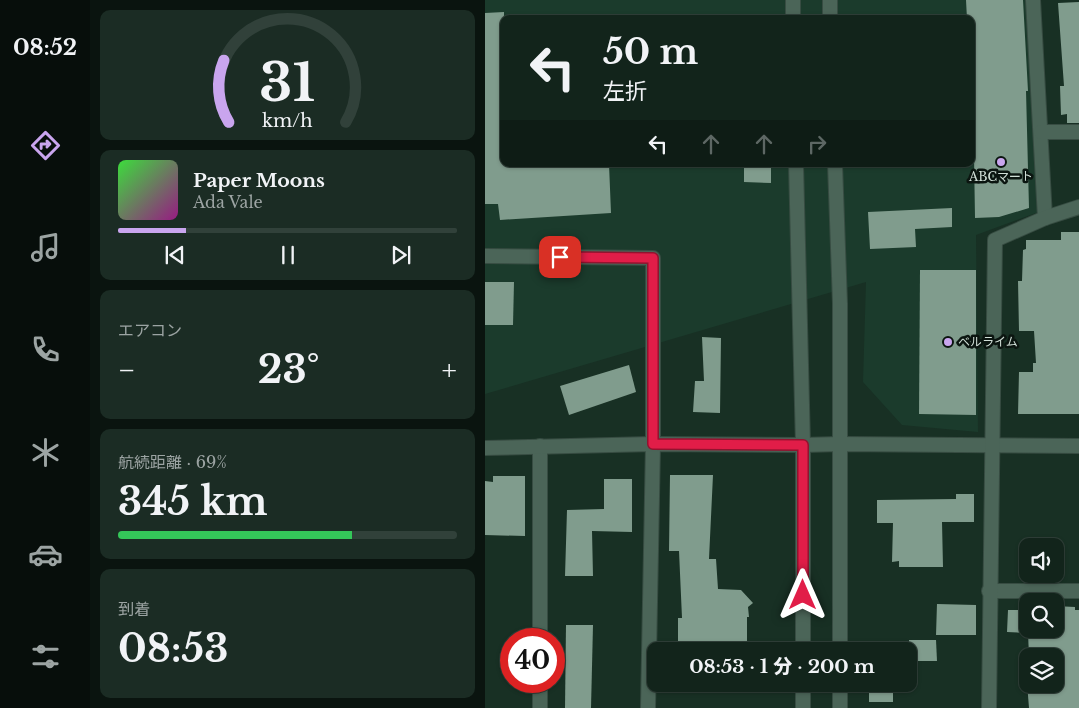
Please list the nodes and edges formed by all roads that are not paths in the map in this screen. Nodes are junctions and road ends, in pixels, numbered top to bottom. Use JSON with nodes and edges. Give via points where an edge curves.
{"nodes":[{"id":1,"x":793,"y":0,"type":"edge"},
{"id":2,"x":830,"y":0,"type":"edge"},
{"id":3,"x":1033,"y":0,"type":"edge"},
{"id":4,"x":793,"y":15,"type":"edge"},
{"id":5,"x":830,"y":15,"type":"edge"},
{"id":6,"x":1041,"y":132,"type":"junction"},
{"id":7,"x":1079,"y":132,"type":"edge"},
{"id":8,"x":797,"y":167,"type":"edge"},
{"id":9,"x":835,"y":167,"type":"edge"},
{"id":10,"x":1079,"y":207,"type":"edge"},
{"id":11,"x":1045,"y":218,"type":"junction"},
{"id":12,"x":485,"y":256,"type":"edge"},
{"id":13,"x":653,"y":444,"type":"junction"},
{"id":14,"x":840,"y":444,"type":"junction"},
{"id":15,"x":803,"y":445,"type":"junction"},
{"id":16,"x":993,"y":445,"type":"junction"},
{"id":17,"x":540,"y":446,"type":"junction"},
{"id":18,"x":1079,"y":446,"type":"edge"},
{"id":19,"x":485,"y":448,"type":"edge"},
{"id":20,"x":1079,"y":590,"type":"edge"},
{"id":21,"x":989,"y":591,"type":"junction"},
{"id":22,"x":540,"y":628,"type":"edge"},
{"id":23,"x":803,"y":642,"type":"edge"},
{"id":24,"x":840,"y":642,"type":"edge"},
{"id":25,"x":803,"y":692,"type":"edge"},
{"id":26,"x":840,"y":692,"type":"edge"},
{"id":27,"x":540,"y":693,"type":"edge"},
{"id":28,"x":540,"y":708,"type":"edge"},
{"id":29,"x":648,"y":708,"type":"edge"},
{"id":30,"x":803,"y":708,"type":"edge"},
{"id":31,"x":840,"y":708,"type":"edge"},
{"id":32,"x":989,"y":708,"type":"edge"}],
"edges":[{"from":1,"to":4,"type":"street"},
{"from":2,"to":5,"type":"street"},
{"from":3,"to":6,"type":"street"},
{"from":6,"to":7,"type":"street"},
{"from":6,"to":11,"type":"street"},
{"from":8,"to":15,"type":"street"},
{"from":9,"to":14,"type":"street"},
{"from":10,"to":11,"type":"street"},
{"from":11,"to":16,"type":"street","via":[[995,240]]},
{"from":12,"to":13,"type":"street","via":[[653,258]]},
{"from":13,"to":15,"type":"street"},
{"from":13,"to":17,"type":"street"},
{"from":13,"to":29,"type":"street"},
{"from":14,"to":15,"type":"street"},
{"from":14,"to":16,"type":"street"},
{"from":14,"to":24,"type":"street"},
{"from":15,"to":23,"type":"street"},
{"from":16,"to":18,"type":"street"},
{"from":16,"to":21,"type":"street"},
{"from":17,"to":19,"type":"street"},
{"from":17,"to":22,"type":"street"},
{"from":20,"to":21,"type":"street"},
{"from":21,"to":32,"type":"street"},
{"from":25,"to":30,"type":"street"},
{"from":26,"to":31,"type":"street"},
{"from":27,"to":28,"type":"street"}]}
